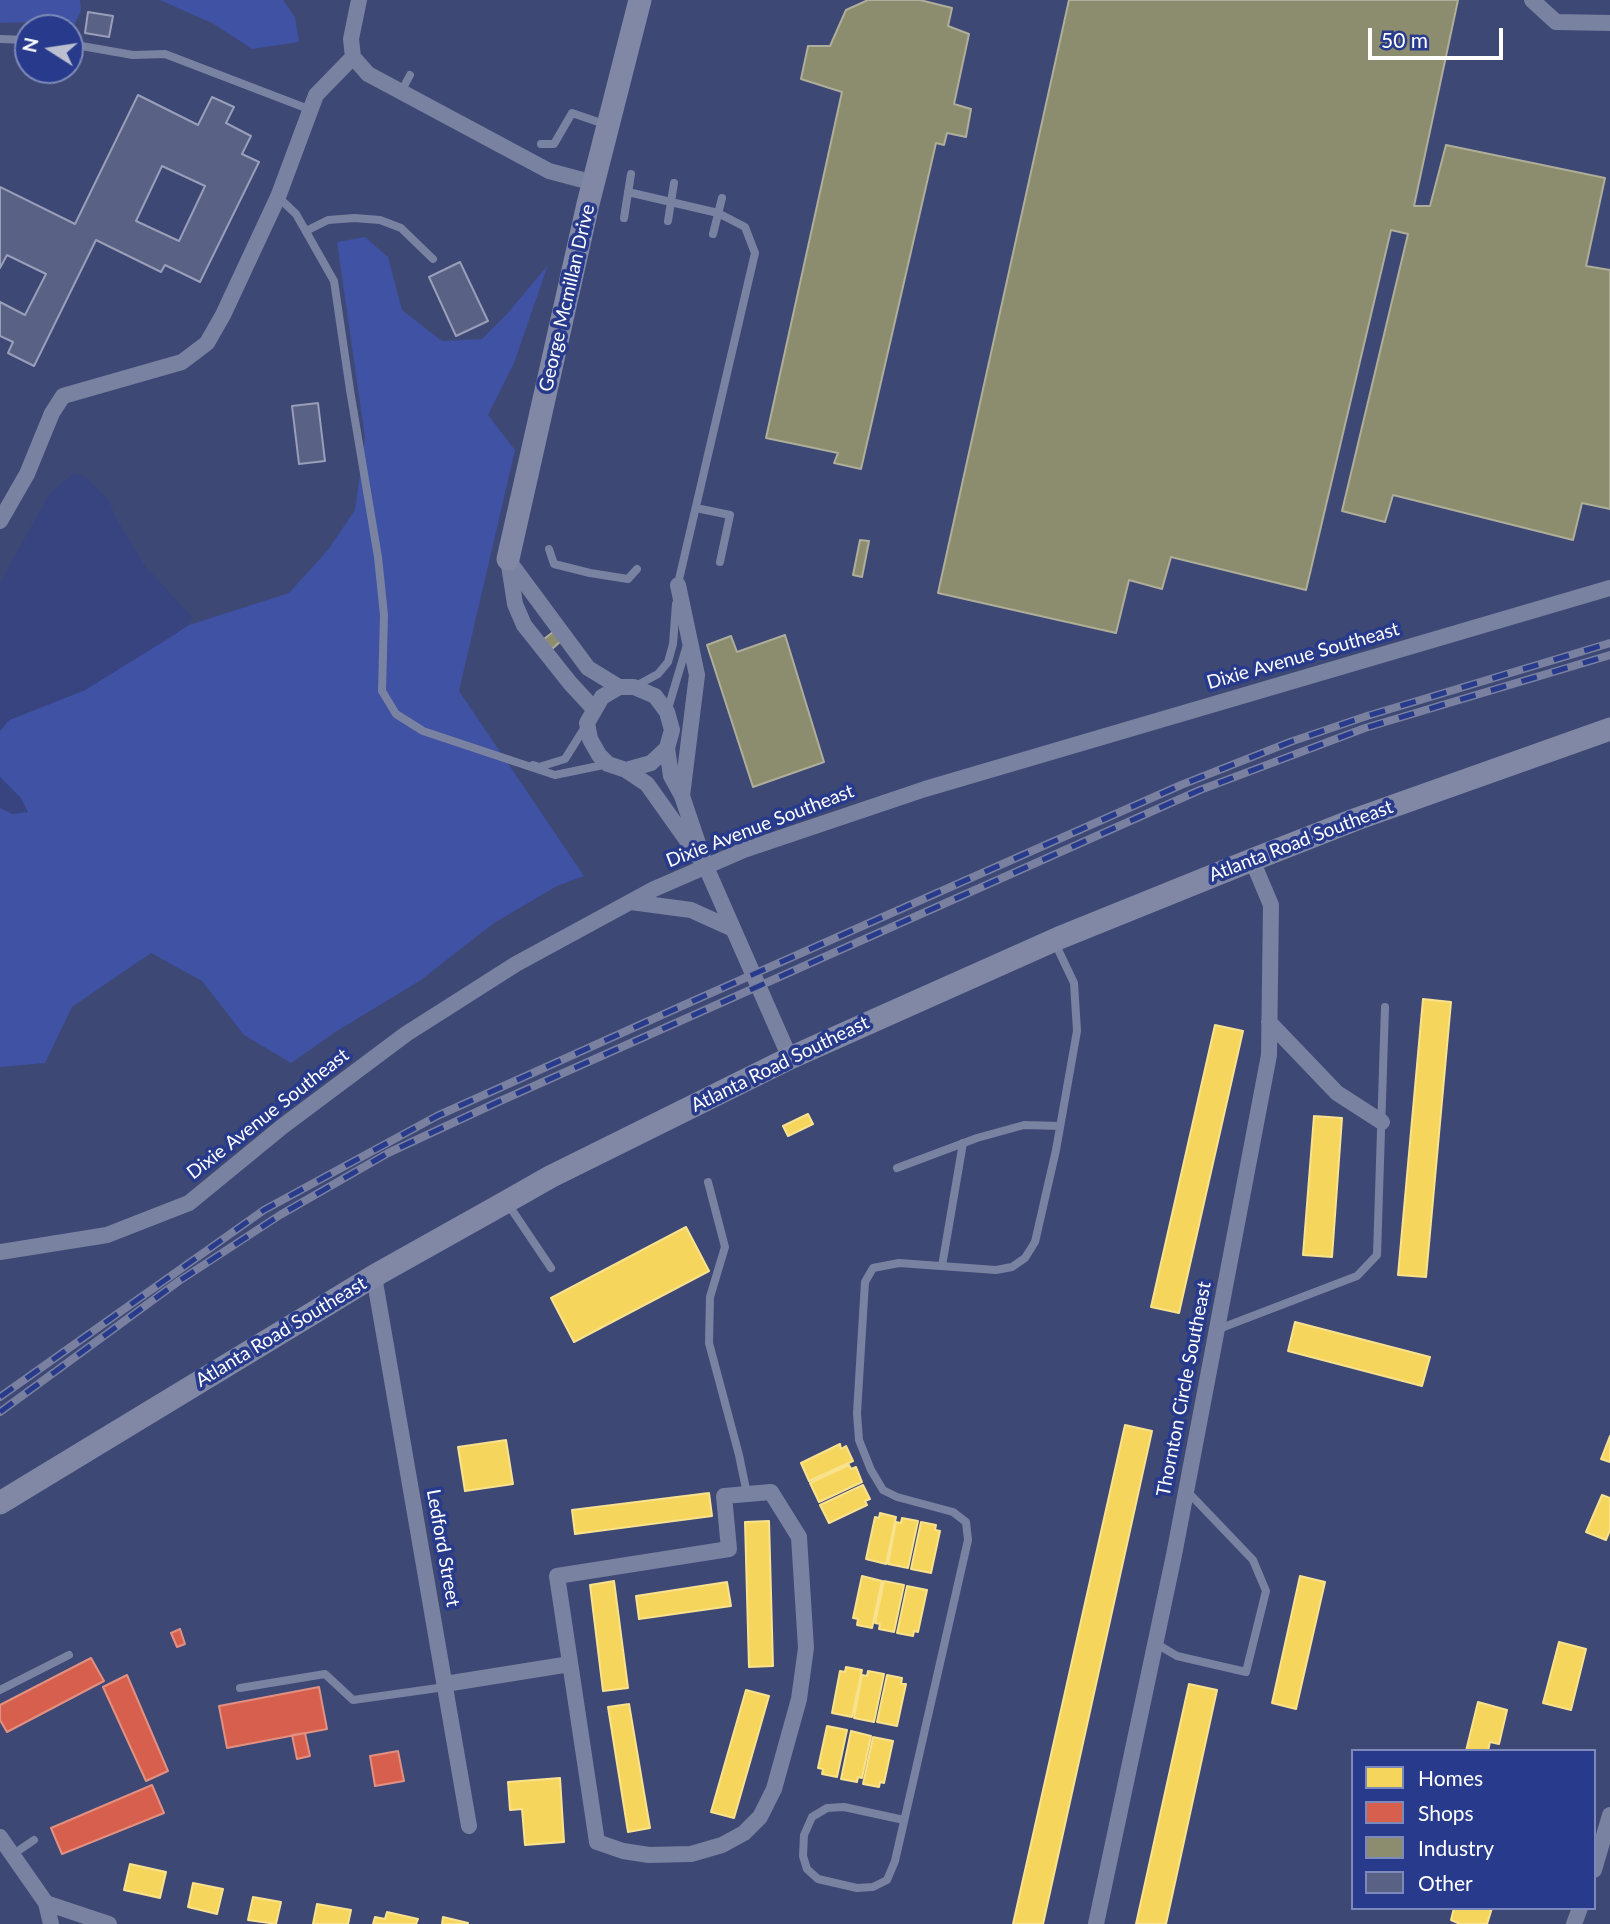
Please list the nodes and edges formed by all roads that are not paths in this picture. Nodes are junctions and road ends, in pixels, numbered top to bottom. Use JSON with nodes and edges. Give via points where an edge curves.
{"nodes":[{"id":1,"x":359,"y":0,"type":"edge"},
{"id":2,"x":640,"y":0,"type":"edge"},
{"id":3,"x":1532,"y":0,"type":"edge"},
{"id":4,"x":1610,"y":23,"type":"edge"},
{"id":5,"x":84,"y":46,"type":"edge"},
{"id":6,"x":353,"y":57,"type":"junction"},
{"id":7,"x":410,"y":75,"type":"dead end"},
{"id":8,"x":401,"y":92,"type":"junction"},
{"id":9,"x":311,"y":111,"type":"junction"},
{"id":10,"x":608,"y":125,"type":"junction"},
{"id":11,"x":541,"y":144,"type":"dead end"},
{"id":12,"x":631,"y":174,"type":"dead end"},
{"id":13,"x":594,"y":183,"type":"junction"},
{"id":14,"x":674,"y":183,"type":"dead end"},
{"id":15,"x":628,"y":192,"type":"junction"},
{"id":16,"x":278,"y":197,"type":"junction"},
{"id":17,"x":722,"y":198,"type":"dead end"},
{"id":18,"x":671,"y":203,"type":"junction"},
{"id":19,"x":718,"y":213,"type":"junction"},
{"id":20,"x":624,"y":218,"type":"dead end"},
{"id":21,"x":668,"y":221,"type":"dead end"},
{"id":22,"x":306,"y":231,"type":"junction"},
{"id":23,"x":713,"y":234,"type":"dead end"},
{"id":24,"x":433,"y":259,"type":"dead end"},
{"id":25,"x":696,"y":508,"type":"junction"},
{"id":26,"x":0,"y":521,"type":"edge"},
{"id":27,"x":549,"y":550,"type":"dead end"},
{"id":28,"x":508,"y":559,"type":"junction"},
{"id":29,"x":720,"y":562,"type":"dead end"},
{"id":30,"x":637,"y":569,"type":"dead end"},
{"id":31,"x":678,"y":585,"type":"junction"},
{"id":32,"x":1610,"y":588,"type":"edge"},
{"id":33,"x":689,"y":639,"type":"junction"},
{"id":34,"x":627,"y":687,"type":"junction"},
{"id":35,"x":667,"y":712,"type":"junction"},
{"id":36,"x":591,"y":716,"type":"junction"},
{"id":37,"x":1610,"y":729,"type":"edge"},
{"id":38,"x":423,"y":731,"type":"junction"},
{"id":39,"x":667,"y":748,"type":"junction"},
{"id":40,"x":608,"y":764,"type":"junction"},
{"id":41,"x":626,"y":770,"type":"junction"},
{"id":42,"x":682,"y":796,"type":"junction"},
{"id":43,"x":1252,"y":860,"type":"junction"},
{"id":44,"x":705,"y":867,"type":"junction"},
{"id":45,"x":631,"y":902,"type":"junction"},
{"id":46,"x":733,"y":929,"type":"junction"},
{"id":47,"x":1054,"y":940,"type":"junction"},
{"id":48,"x":1385,"y":1007,"type":"dead end"},
{"id":49,"x":1269,"y":1022,"type":"junction"},
{"id":50,"x":790,"y":1058,"type":"junction"},
{"id":51,"x":1382,"y":1122,"type":"junction"},
{"id":52,"x":1060,"y":1126,"type":"junction"},
{"id":53,"x":963,"y":1143,"type":"junction"},
{"id":54,"x":897,"y":1168,"type":"dead end"},
{"id":55,"x":708,"y":1182,"type":"dead end"},
{"id":56,"x":506,"y":1202,"type":"junction"},
{"id":57,"x":0,"y":1252,"type":"edge"},
{"id":58,"x":942,"y":1266,"type":"junction"},
{"id":59,"x":551,"y":1268,"type":"dead end"},
{"id":60,"x":374,"y":1276,"type":"junction"},
{"id":61,"x":1216,"y":1330,"type":"junction"},
{"id":62,"x":1186,"y":1490,"type":"junction"},
{"id":63,"x":747,"y":1494,"type":"junction"},
{"id":64,"x":0,"y":1503,"type":"edge"},
{"id":65,"x":1155,"y":1643,"type":"junction"},
{"id":66,"x":69,"y":1655,"type":"dead end"},
{"id":67,"x":570,"y":1664,"type":"junction"},
{"id":68,"x":445,"y":1686,"type":"junction"},
{"id":69,"x":240,"y":1688,"type":"dead end"},
{"id":70,"x":0,"y":1690,"type":"edge"},
{"id":71,"x":1610,"y":1815,"type":"edge"},
{"id":72,"x":904,"y":1820,"type":"junction"},
{"id":73,"x":470,"y":1826,"type":"dead end"},
{"id":74,"x":0,"y":1837,"type":"edge"},
{"id":75,"x":34,"y":1840,"type":"dead end"},
{"id":76,"x":12,"y":1855,"type":"junction"},
{"id":77,"x":1596,"y":1863,"type":"edge"},
{"id":78,"x":46,"y":1903,"type":"junction"},
{"id":79,"x":51,"y":1924,"type":"edge"},
{"id":80,"x":109,"y":1924,"type":"edge"},
{"id":81,"x":1096,"y":1924,"type":"edge"}],
"edges":[{"from":1,"to":6,"type":"street","via":[[351,38]]},
{"from":2,"to":10,"type":"main road"},
{"from":3,"to":4,"type":"street","via":[[1556,22]]},
{"from":5,"to":9,"type":"lane","via":[[133,55],[166,54]]},
{"from":6,"to":8,"type":"street","name":"George Mcmillan Drive","via":[[368,74]]},
{"from":6,"to":9,"type":"street","via":[[316,95]]},
{"from":7,"to":8,"type":"lane"},
{"from":8,"to":13,"type":"street","name":"George Mcmillan Drive","via":[[549,171]]},
{"from":9,"to":16,"type":"street"},
{"from":10,"to":11,"type":"lane","via":[[572,113],[554,144]]},
{"from":10,"to":13,"type":"main road"},
{"from":12,"to":15,"type":"lane"},
{"from":13,"to":28,"type":"main road","name":"George Mcmillan Drive"},
{"from":14,"to":18,"type":"lane"},
{"from":15,"to":18,"type":"lane"},
{"from":15,"to":20,"type":"lane"},
{"from":16,"to":22,"type":"lane"},
{"from":16,"to":26,"type":"street","via":[[206,343],[182,362],[64,396]]},
{"from":17,"to":19,"type":"lane"},
{"from":18,"to":19,"type":"lane"},
{"from":18,"to":21,"type":"lane"},
{"from":19,"to":23,"type":"lane"},
{"from":19,"to":25,"type":"lane","via":[[745,227],[755,253]]},
{"from":22,"to":24,"type":"lane","via":[[328,220],[380,220],[401,228]]},
{"from":22,"to":38,"type":"lane","via":[[334,281],[379,556],[384,615],[382,691],[396,714]]},
{"from":25,"to":29,"type":"lane","via":[[730,515]]},
{"from":25,"to":31,"type":"lane"},
{"from":27,"to":30,"type":"lane","via":[[554,564],[590,573],[628,579]]},
{"from":28,"to":34,"type":"street","via":[[587,668]]},
{"from":28,"to":36,"type":"street","name":"George Mcmillan Drive","via":[[515,604],[524,625]]},
{"from":31,"to":33,"type":"street"},
{"from":31,"to":34,"type":"lane","via":[[668,662],[657,674]]},
{"from":32,"to":44,"type":"street","name":"Dixie Avenue Southeast","via":[[925,789]]},
{"from":33,"to":35,"type":"lane"},
{"from":33,"to":42,"type":"street","via":[[697,675]]},
{"from":34,"to":35,"type":"street","via":[[655,696]]},
{"from":34,"to":36,"type":"street","via":[[602,697]]},
{"from":35,"to":39,"type":"street","via":[[672,730]]},
{"from":36,"to":38,"type":"lane","via":[[565,759],[539,767]]},
{"from":36,"to":40,"type":"street","name":"George Mcmillan Drive","via":[[590,740]]},
{"from":37,"to":43,"type":"main road","name":"Atlanta Road Southeast"},
{"from":38,"to":40,"type":"lane","via":[[555,775]]},
{"from":39,"to":41,"type":"street","via":[[651,763]]},
{"from":39,"to":42,"type":"street","via":[[671,776]]},
{"from":40,"to":41,"type":"street"},
{"from":41,"to":44,"type":"street","via":[[647,784]]},
{"from":42,"to":44,"type":"street"},
{"from":43,"to":47,"type":"main road","name":"Atlanta Road Southeast"},
{"from":43,"to":49,"type":"street","name":"Thornton Circle Southeast","via":[[1271,905]]},
{"from":44,"to":45,"type":"street","name":"Dixie Avenue Southeast"},
{"from":44,"to":46,"type":"street"},
{"from":45,"to":46,"type":"street","via":[[691,910]]},
{"from":45,"to":57,"type":"street","name":"Dixie Avenue Southeast","via":[[516,964],[406,1034],[189,1203],[107,1235]]},
{"from":46,"to":50,"type":"street"},
{"from":47,"to":50,"type":"main road","name":"Atlanta Road Southeast"},
{"from":47,"to":52,"type":"lane","via":[[1073,983],[1077,1008]]},
{"from":48,"to":51,"type":"lane"},
{"from":49,"to":51,"type":"street","via":[[1337,1093]]},
{"from":49,"to":61,"type":"street","name":"Thornton Circle Southeast","via":[[1269,1055]]},
{"from":50,"to":56,"type":"main road","name":"Atlanta Road Southeast"},
{"from":51,"to":61,"type":"lane","via":[[1377,1255],[1357,1276]]},
{"from":52,"to":53,"type":"lane","via":[[1024,1125]]},
{"from":52,"to":58,"type":"lane","via":[[1035,1242],[1025,1258],[996,1270]]},
{"from":53,"to":54,"type":"lane"},
{"from":53,"to":58,"type":"lane"},
{"from":55,"to":63,"type":"lane","via":[[725,1248],[710,1297],[709,1343]]},
{"from":56,"to":59,"type":"lane"},
{"from":56,"to":60,"type":"main road","name":"Atlanta Road Southeast"},
{"from":58,"to":72,"type":"lane","via":[[899,1263],[873,1268],[865,1282],[862,1309],[857,1413],[859,1440],[871,1470],[883,1490],[953,1512],[966,1522],[968,1540]]},
{"from":60,"to":64,"type":"main road","name":"Atlanta Road Southeast"},
{"from":60,"to":68,"type":"street","name":"Ledford Street"},
{"from":61,"to":62,"type":"street","name":"Thornton Circle Southeast"},
{"from":62,"to":65,"type":"street","name":"Thornton Circle Southeast"},
{"from":62,"to":65,"type":"lane","via":[[1253,1560],[1266,1591],[1246,1672],[1177,1656]]},
{"from":63,"to":67,"type":"street","via":[[723,1496],[729,1549],[557,1576]]},
{"from":63,"to":67,"type":"street","via":[[771,1492],[799,1537],[806,1648],[799,1699],[774,1789],[760,1817],[744,1833],[691,1854],[649,1855],[597,1842]]},
{"from":65,"to":81,"type":"street","name":"Thornton Circle Southeast"},
{"from":66,"to":70,"type":"lane"},
{"from":67,"to":68,"type":"street"},
{"from":68,"to":69,"type":"lane","via":[[352,1700],[325,1674]]},
{"from":68,"to":73,"type":"street","name":"Ledford Street"},
{"from":71,"to":77,"type":"street"},
{"from":72,"to":72,"type":"lane","via":[[887,1880],[858,1888],[818,1879],[807,1869],[804,1835],[812,1817],[827,1808],[844,1807]]},
{"from":74,"to":76,"type":"street"},
{"from":75,"to":76,"type":"lane"},
{"from":76,"to":78,"type":"street"},
{"from":78,"to":79,"type":"street"},
{"from":78,"to":80,"type":"street"}]}
